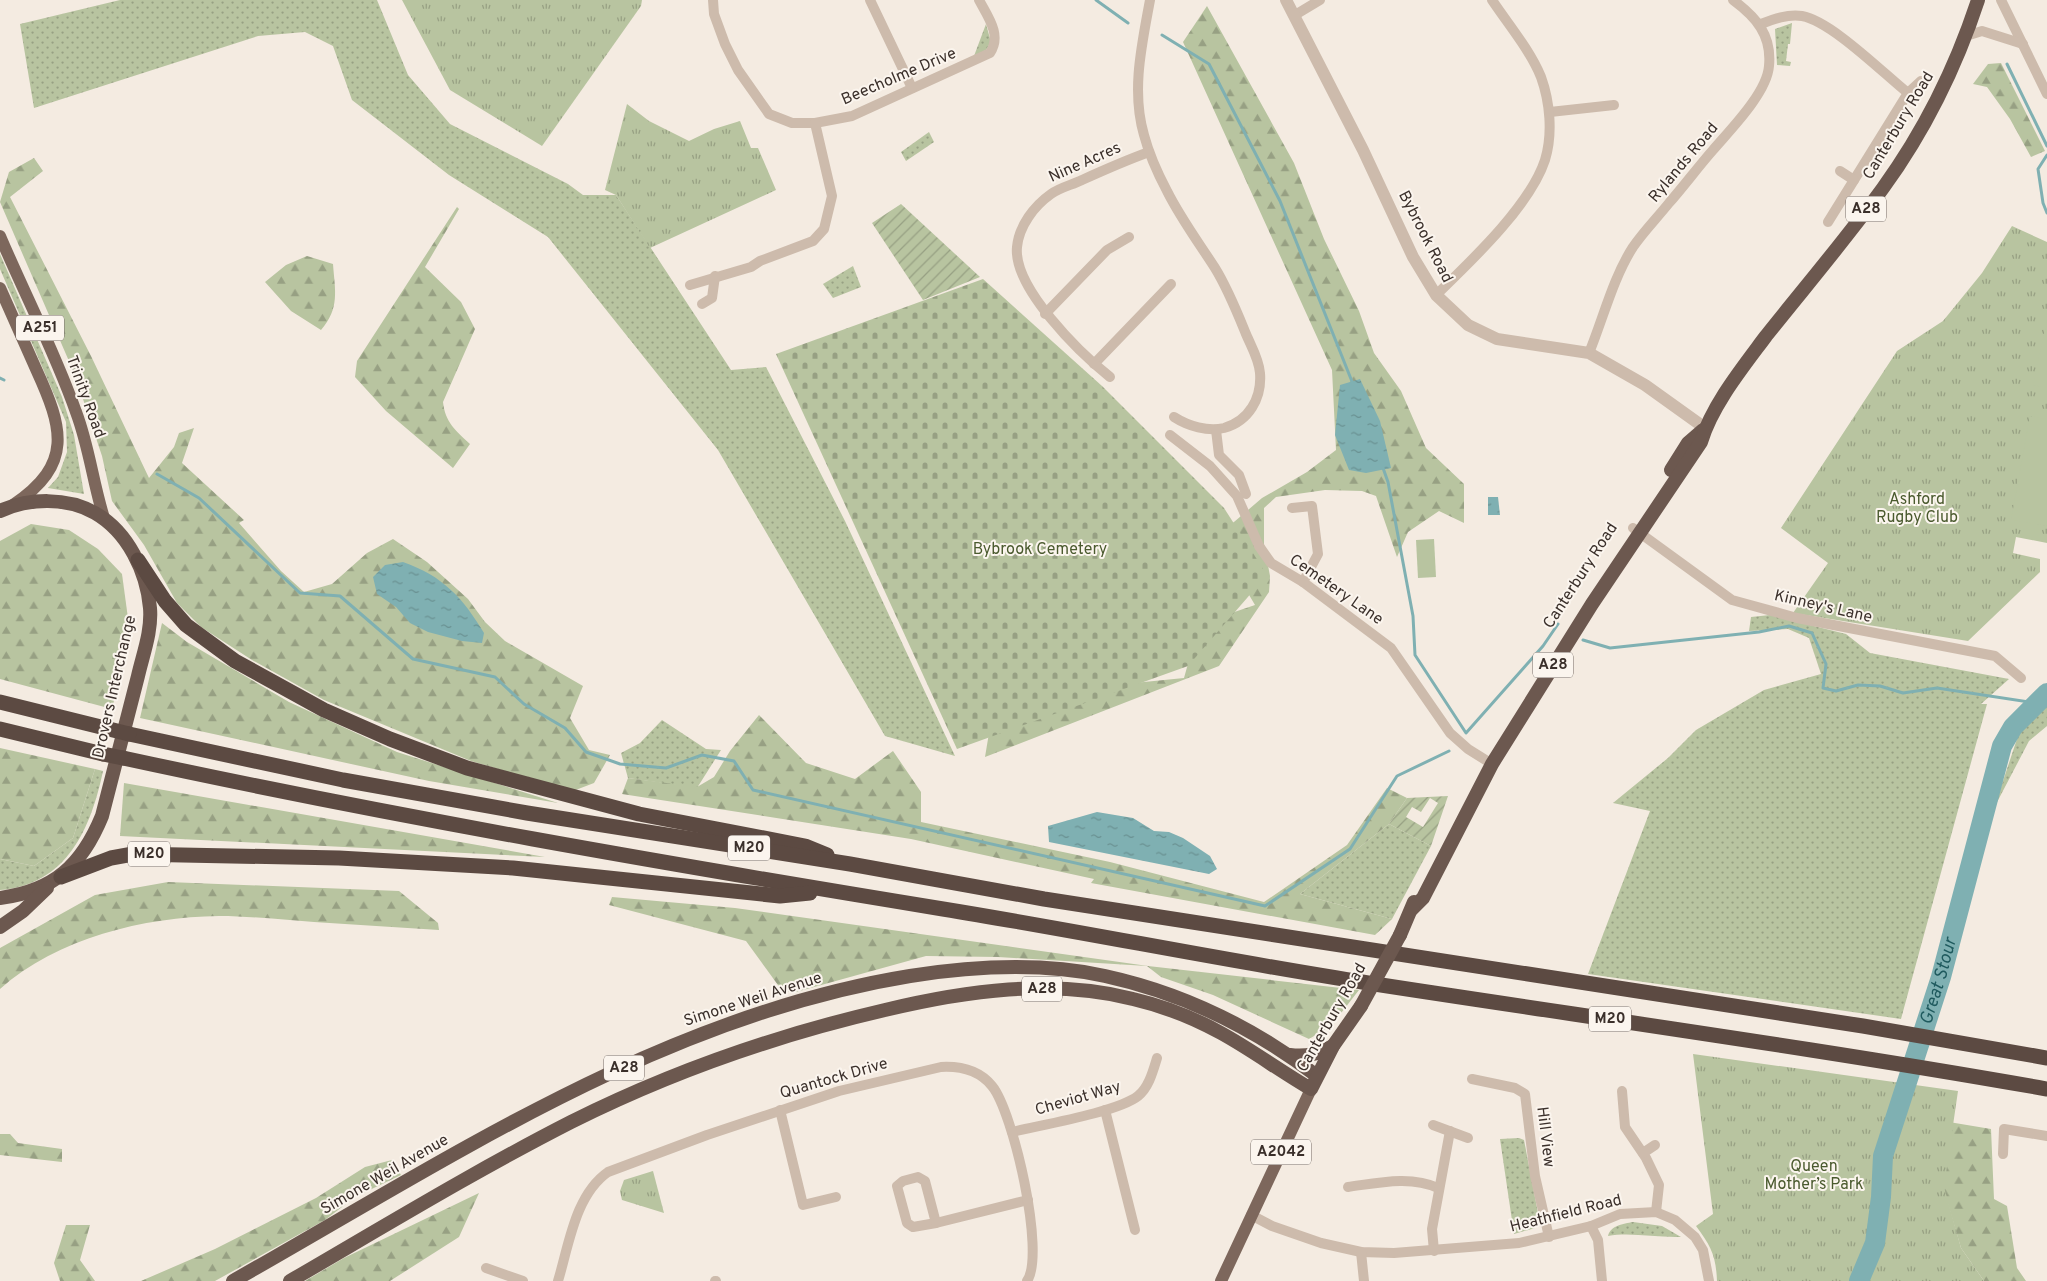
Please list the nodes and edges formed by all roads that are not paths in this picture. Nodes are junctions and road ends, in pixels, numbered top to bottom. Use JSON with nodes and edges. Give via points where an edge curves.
{"nodes":[{"id":1,"x":713,"y":0,"type":"edge"},
{"id":2,"x":870,"y":0,"type":"edge"},
{"id":3,"x":979,"y":0,"type":"edge"},
{"id":4,"x":1150,"y":0,"type":"edge"},
{"id":5,"x":1286,"y":0,"type":"edge"},
{"id":6,"x":1320,"y":0,"type":"edge"},
{"id":7,"x":1492,"y":0,"type":"edge"},
{"id":8,"x":1733,"y":0,"type":"edge"},
{"id":9,"x":1978,"y":0,"type":"edge"},
{"id":10,"x":2001,"y":0,"type":"edge"},
{"id":11,"x":1295,"y":14,"type":"junction"},
{"id":12,"x":1761,"y":24,"type":"junction"},
{"id":13,"x":1966,"y":36,"type":"junction"},
{"id":14,"x":2023,"y":44,"type":"junction"},
{"id":15,"x":1921,"y":81,"type":"dead end"},
{"id":16,"x":912,"y":88,"type":"junction"},
{"id":17,"x":1908,"y":93,"type":"junction"},
{"id":18,"x":2047,"y":94,"type":"edge"},
{"id":19,"x":1614,"y":105,"type":"dead end"},
{"id":20,"x":1550,"y":112,"type":"junction"},
{"id":21,"x":815,"y":123,"type":"junction"},
{"id":22,"x":1149,"y":152,"type":"junction"},
{"id":23,"x":1840,"y":171,"type":"dead end"},
{"id":24,"x":1854,"y":180,"type":"junction"},
{"id":25,"x":1828,"y":222,"type":"dead end"},
{"id":26,"x":0,"y":236,"type":"edge"},
{"id":27,"x":1129,"y":237,"type":"dead end"},
{"id":28,"x":715,"y":276,"type":"junction"},
{"id":29,"x":1171,"y":284,"type":"dead end"},
{"id":30,"x":690,"y":285,"type":"dead end"},
{"id":31,"x":0,"y":288,"type":"edge"},
{"id":32,"x":1436,"y":296,"type":"junction"},
{"id":33,"x":702,"y":304,"type":"dead end"},
{"id":34,"x":1045,"y":314,"type":"junction"},
{"id":35,"x":1589,"y":353,"type":"junction"},
{"id":36,"x":1094,"y":364,"type":"junction"},
{"id":37,"x":1110,"y":377,"type":"dead end"},
{"id":38,"x":1174,"y":417,"type":"dead end"},
{"id":39,"x":1705,"y":428,"type":"junction"},
{"id":40,"x":1216,"y":430,"type":"junction"},
{"id":41,"x":1170,"y":435,"type":"dead end"},
{"id":42,"x":1246,"y":494,"type":"dead end"},
{"id":43,"x":1292,"y":508,"type":"dead end"},
{"id":44,"x":5,"y":509,"type":"edge"},
{"id":45,"x":104,"y":518,"type":"junction"},
{"id":46,"x":1636,"y":530,"type":"junction"},
{"id":47,"x":138,"y":560,"type":"junction"},
{"id":48,"x":1303,"y":582,"type":"junction"},
{"id":49,"x":2022,"y":678,"type":"dead end"},
{"id":50,"x":0,"y":702,"type":"edge"},
{"id":51,"x":0,"y":729,"type":"edge"},
{"id":52,"x":1488,"y":761,"type":"junction"},
{"id":53,"x":850,"y":864,"type":"junction"},
{"id":54,"x":57,"y":880,"type":"junction"},
{"id":55,"x":828,"y":891,"type":"junction"},
{"id":56,"x":0,"y":898,"type":"edge"},
{"id":57,"x":0,"y":926,"type":"edge"},
{"id":58,"x":1333,"y":1046,"type":"junction"},
{"id":59,"x":1290,"y":1056,"type":"junction"},
{"id":60,"x":1158,"y":1058,"type":"dead end"},
{"id":61,"x":2047,"y":1058,"type":"edge"},
{"id":62,"x":1472,"y":1079,"type":"dead end"},
{"id":63,"x":1314,"y":1083,"type":"junction"},
{"id":64,"x":2047,"y":1089,"type":"edge"},
{"id":65,"x":1622,"y":1091,"type":"dead end"},
{"id":66,"x":780,"y":1110,"type":"junction"},
{"id":67,"x":1105,"y":1110,"type":"junction"},
{"id":68,"x":1433,"y":1125,"type":"dead end"},
{"id":69,"x":1450,"y":1130,"type":"junction"},
{"id":70,"x":1012,"y":1132,"type":"junction"},
{"id":71,"x":2047,"y":1136,"type":"edge"},
{"id":72,"x":1468,"y":1138,"type":"dead end"},
{"id":73,"x":1655,"y":1145,"type":"dead end"},
{"id":74,"x":1642,"y":1153,"type":"junction"},
{"id":75,"x":2003,"y":1154,"type":"dead end"},
{"id":76,"x":1348,"y":1187,"type":"dead end"},
{"id":77,"x":1438,"y":1188,"type":"junction"},
{"id":78,"x":836,"y":1197,"type":"dead end"},
{"id":79,"x":1028,"y":1200,"type":"junction"},
{"id":80,"x":1656,"y":1212,"type":"junction"},
{"id":81,"x":1251,"y":1215,"type":"junction"},
{"id":82,"x":936,"y":1223,"type":"junction"},
{"id":83,"x":1591,"y":1226,"type":"junction"},
{"id":84,"x":1134,"y":1230,"type":"dead end"},
{"id":85,"x":1549,"y":1237,"type":"junction"},
{"id":86,"x":1434,"y":1251,"type":"junction"},
{"id":87,"x":1361,"y":1252,"type":"junction"},
{"id":88,"x":486,"y":1268,"type":"dead end"},
{"id":89,"x":233,"y":1281,"type":"edge"},
{"id":90,"x":290,"y":1281,"type":"edge"},
{"id":91,"x":523,"y":1281,"type":"edge"},
{"id":92,"x":558,"y":1281,"type":"edge"},
{"id":93,"x":1027,"y":1281,"type":"edge"},
{"id":94,"x":1221,"y":1281,"type":"edge"},
{"id":95,"x":1364,"y":1281,"type":"edge"},
{"id":96,"x":1602,"y":1281,"type":"edge"},
{"id":97,"x":1709,"y":1281,"type":"edge"}],
"edges":[{"from":1,"to":21,"type":"street","name":"Beecholme Drive","via":[[714,14],[728,52],[769,114],[792,123]]},
{"from":2,"to":16,"type":"street"},
{"from":3,"to":16,"type":"street","name":"Beecholme Drive","via":[[995,32],[996,45],[990,53]]},
{"from":4,"to":22,"type":"street","via":[[1138,90],[1138,108]]},
{"from":5,"to":11,"type":"street","name":"Bybrook Road"},
{"from":6,"to":11,"type":"street"},
{"from":7,"to":20,"type":"street","via":[[1540,76]]},
{"from":8,"to":12,"type":"street"},
{"from":9,"to":13,"type":"highway","name":"Canterbury Road","number":"A28"},
{"from":10,"to":14,"type":"street"},
{"from":11,"to":32,"type":"street","name":"Bybrook Road","via":[[1413,257]]},
{"from":12,"to":17,"type":"street","via":[[1788,16],[1802,16],[1823,23]]},
{"from":12,"to":35,"type":"street","name":"Rylands Road","via":[[1769,47],[1769,68],[1764,82],[1728,134],[1632,249],[1618,274]]},
{"from":13,"to":14,"type":"street","via":[[1982,31]]},
{"from":13,"to":39,"type":"highway","name":"Canterbury Road","number":"A28","via":[[1932,109],[1883,188],[1742,368]]},
{"from":14,"to":18,"type":"street"},
{"from":15,"to":17,"type":"street"},
{"from":16,"to":21,"type":"street","name":"Beecholme Drive","via":[[852,116]]},
{"from":17,"to":24,"type":"street"},
{"from":19,"to":20,"type":"street"},
{"from":20,"to":32,"type":"street","via":[[1545,159],[1537,178],[1486,245]]},
{"from":21,"to":28,"type":"street","via":[[832,196],[824,229],[813,240],[751,267]]},
{"from":22,"to":34,"type":"street","name":"Nine Acres","via":[[1065,186],[1040,203],[1026,220],[1017,248],[1018,260]]},
{"from":22,"to":40,"type":"street","via":[[1166,191],[1229,295],[1260,372],[1255,404],[1239,422]]},
{"from":23,"to":24,"type":"street"},
{"from":24,"to":25,"type":"street"},
{"from":26,"to":45,"type":"main road","name":"Trinity Road","number":"A251","via":[[75,409]]},
{"from":27,"to":34,"type":"street","via":[[1107,250]]},
{"from":28,"to":30,"type":"street"},
{"from":28,"to":33,"type":"street","via":[[712,298]]},
{"from":29,"to":36,"type":"street"},
{"from":31,"to":44,"type":"main road","number":"A251","via":[[48,396],[59,430],[58,446],[50,470],[30,493]]},
{"from":32,"to":35,"type":"street","name":"Bybrook Road","via":[[1468,325],[1497,339]]},
{"from":34,"to":36,"type":"street","name":"Nine Acres"},
{"from":35,"to":39,"type":"street","name":"Bybrook Road","via":[[1645,385]]},
{"from":36,"to":37,"type":"street","name":"Nine Acres"},
{"from":38,"to":40,"type":"street","via":[[1185,424]]},
{"from":39,"to":46,"type":"highway","name":"Canterbury Road","number":"A28","via":[[1688,444]]},
{"from":40,"to":42,"type":"street","via":[[1220,455],[1239,475]]},
{"from":41,"to":48,"type":"street","name":"Cemetery Lane","via":[[1210,466],[1237,496],[1259,546],[1271,562]]},
{"from":43,"to":48,"type":"street","via":[[1312,506],[1316,560]]},
{"from":44,"to":45,"type":"highway","name":"Drovers Interchange","via":[[37,501],[52,501],[89,510]]},
{"from":45,"to":47,"type":"highway","name":"Drovers Interchange"},
{"from":46,"to":49,"type":"street","name":"Kinney's Lane","via":[[1732,600],[1797,618],[1995,656]]},
{"from":46,"to":52,"type":"highway","name":"Canterbury Road","number":"A28","via":[[1584,599]]},
{"from":47,"to":53,"type":"highway","number":"M20","via":[[165,601],[186,625],[235,661],[324,710],[390,739],[467,768],[638,814],[805,846]]},
{"from":47,"to":54,"type":"highway","name":"Drovers Interchange","via":[[150,609],[150,627],[102,816],[93,837]]},
{"from":48,"to":52,"type":"street","name":"Cemetery Lane","via":[[1391,648],[1450,734]]},
{"from":50,"to":53,"type":"highway","number":"M20","bridge":true,"via":[[129,734],[353,782]]},
{"from":51,"to":55,"type":"highway","number":"M20","bridge":true,"via":[[103,754],[466,829]]},
{"from":52,"to":58,"type":"highway","name":"Canterbury Road","number":"A28","bridge":true,"via":[[1416,894],[1400,935],[1361,1006]]},
{"from":53,"to":61,"type":"highway","number":"M20","via":[[1054,900],[1863,1026]]},
{"from":54,"to":55,"type":"highway","number":"M20","via":[[111,858],[133,854],[339,858],[513,868],[780,896]]},
{"from":54,"to":56,"type":"highway","name":"Drovers Interchange","via":[[32,891]]},
{"from":54,"to":57,"type":"highway"},
{"from":55,"to":64,"type":"highway","number":"M20","via":[[1362,982]]},
{"from":58,"to":59,"type":"highway","via":[[1310,1056]]},
{"from":58,"to":63,"type":"highway","name":"Canterbury Road","number":"A28"},
{"from":59,"to":63,"type":"highway","name":"Simone Weil Avenue","number":"A28"},
{"from":59,"to":89,"type":"highway","name":"Simone Weil Avenue","number":"A28","via":[[1238,1023],[1215,1013],[1148,987],[1103,976],[1027,967],[985,968],[877,982],[792,1003],[715,1029],[568,1094]]},
{"from":60,"to":67,"type":"street","name":"Cheviot Way","via":[[1150,1080],[1137,1096]]},
{"from":62,"to":85,"type":"street","name":"Hill View","via":[[1515,1088],[1525,1094],[1535,1176]]},
{"from":63,"to":81,"type":"main road","name":"Canterbury Road","number":"A2042"},
{"from":63,"to":90,"type":"highway","number":"A28","via":[[1220,1032],[1132,998],[1050,989],[936,998],[781,1037],[662,1081],[530,1144]]},
{"from":65,"to":74,"type":"street","via":[[1625,1128]]},
{"from":66,"to":70,"type":"street","name":"Quantock Drive","via":[[840,1091],[941,1067],[958,1066],[981,1075],[992,1085],[1001,1098]]},
{"from":66,"to":78,"type":"street","via":[[803,1205]]},
{"from":66,"to":92,"type":"street","name":"Quantock Drive","via":[[619,1166],[598,1179],[588,1191],[579,1212]]},
{"from":67,"to":70,"type":"street","name":"Cheviot Way"},
{"from":67,"to":84,"type":"street"},
{"from":68,"to":69,"type":"street"},
{"from":69,"to":72,"type":"street"},
{"from":69,"to":77,"type":"street"},
{"from":70,"to":79,"type":"street","name":"Quantock Drive"},
{"from":71,"to":75,"type":"street","via":[[2004,1129]]},
{"from":73,"to":74,"type":"street"},
{"from":74,"to":80,"type":"street","via":[[1658,1185]]},
{"from":76,"to":77,"type":"street","via":[[1425,1182]]},
{"from":77,"to":86,"type":"street","via":[[1432,1229]]},
{"from":79,"to":82,"type":"street"},
{"from":79,"to":93,"type":"street","name":"Quantock Drive","via":[[1034,1261]]},
{"from":80,"to":83,"type":"street","name":"Heathfield Road","via":[[1620,1214]]},
{"from":80,"to":97,"type":"street","name":"Heathfield Road","via":[[1675,1220],[1695,1236],[1703,1250]]},
{"from":81,"to":87,"type":"street","name":"Heathfield Road","via":[[1321,1244]]},
{"from":81,"to":94,"type":"main road","name":"Canterbury Road","number":"A2042"},
{"from":82,"to":82,"type":"street","via":[[913,1228],[908,1223],[897,1186],[918,1177],[925,1180]]},
{"from":83,"to":85,"type":"street","name":"Heathfield Road"},
{"from":83,"to":96,"type":"street","via":[[1598,1240]]},
{"from":85,"to":86,"type":"street","name":"Heathfield Road"},
{"from":86,"to":87,"type":"street","name":"Heathfield Road"},
{"from":87,"to":95,"type":"street"},
{"from":88,"to":91,"type":"street"}]}
